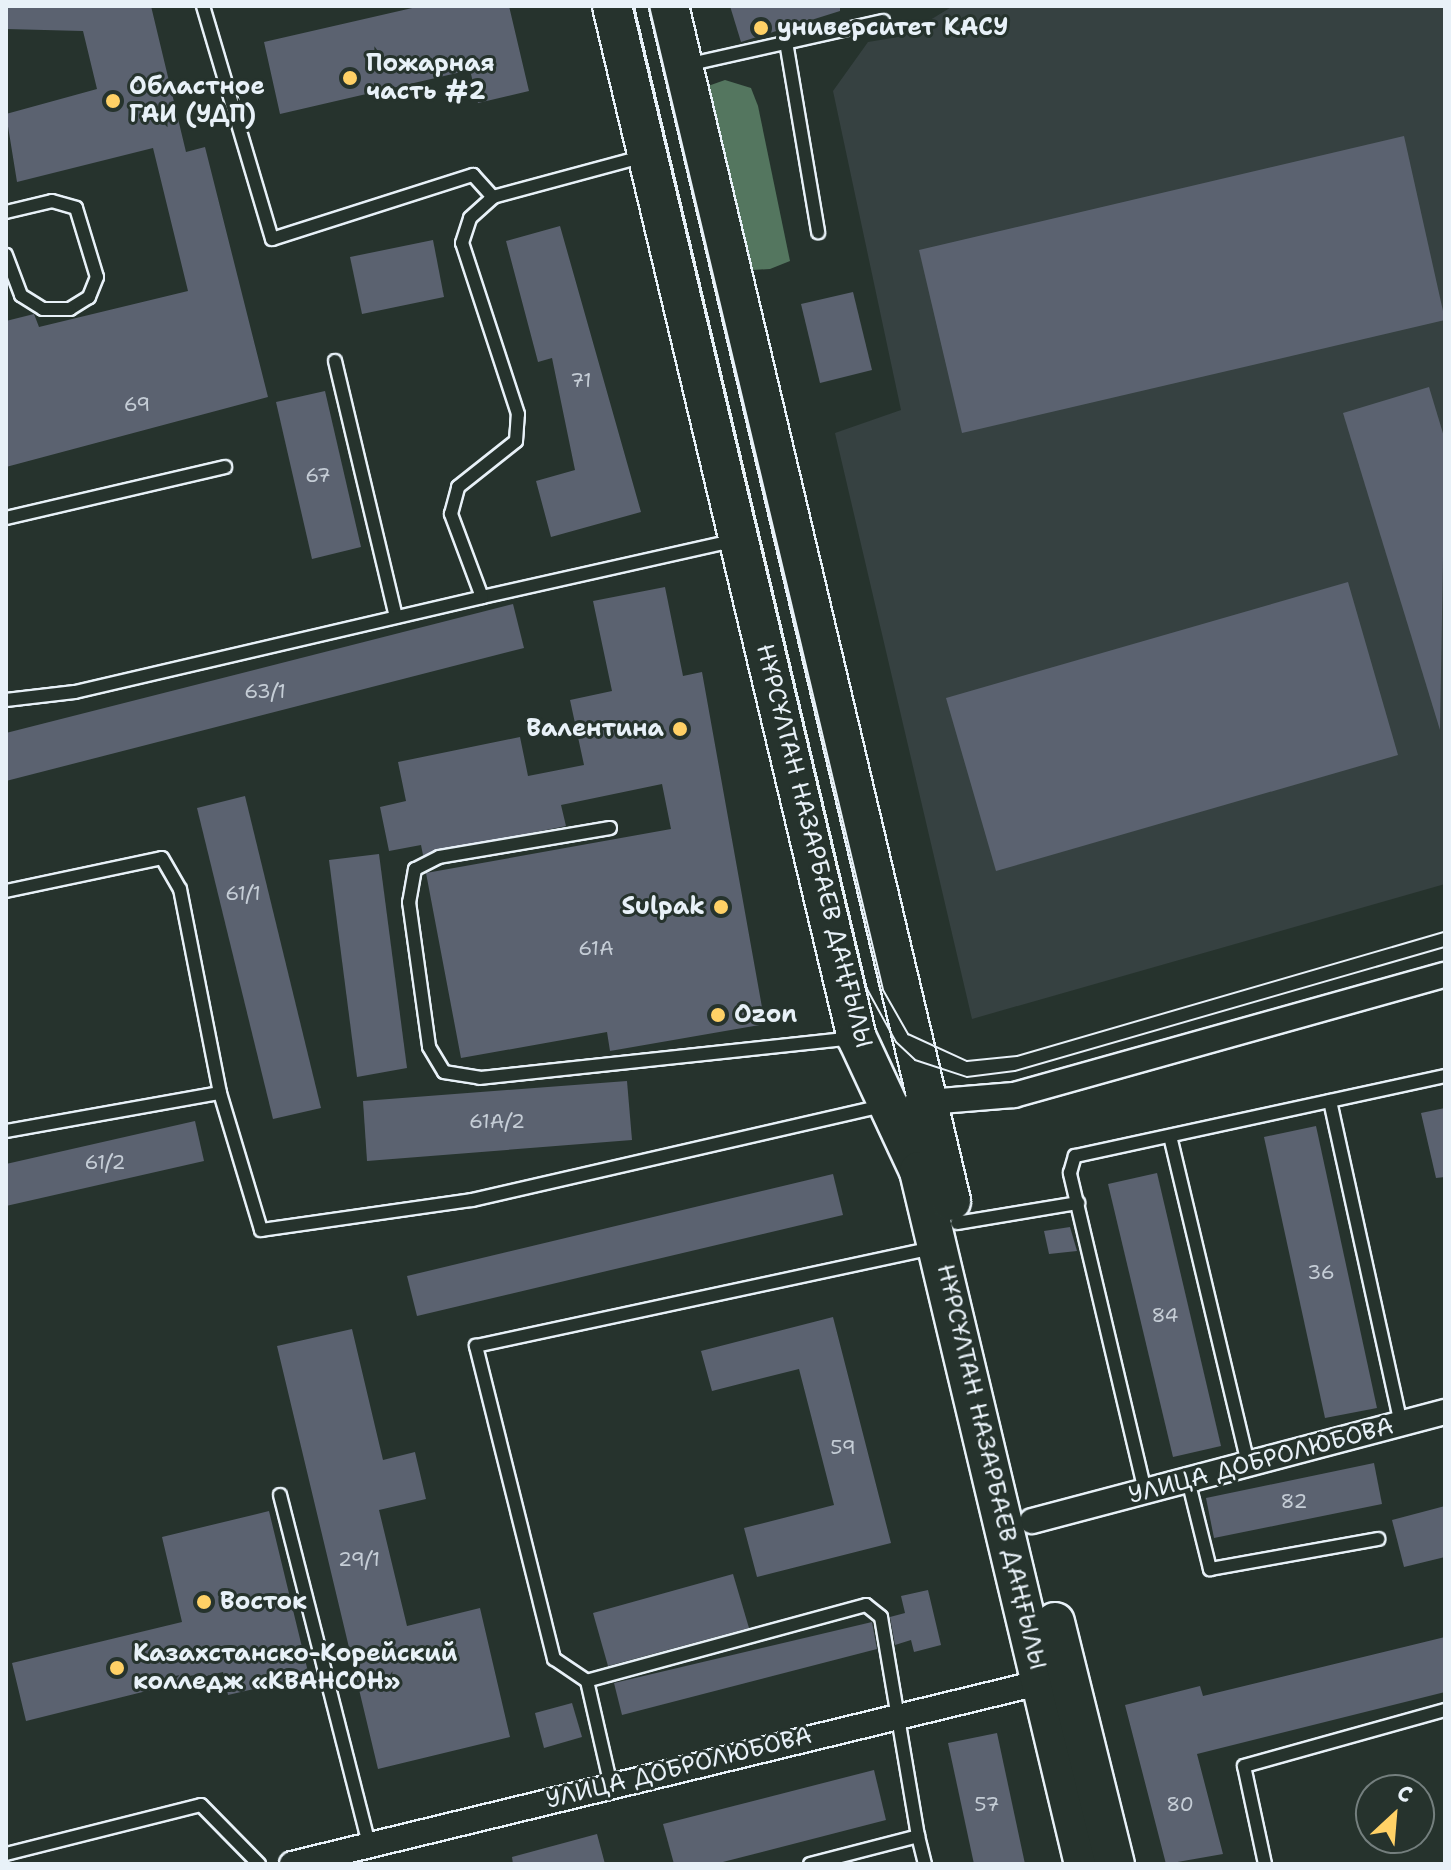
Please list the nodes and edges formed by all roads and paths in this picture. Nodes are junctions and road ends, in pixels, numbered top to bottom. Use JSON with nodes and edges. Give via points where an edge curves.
{"nodes":[{"id":1,"x":203,"y":6,"type":"edge"},
{"id":2,"x":612,"y":6,"type":"edge"},
{"id":3,"x":669,"y":6,"type":"edge"},
{"id":4,"x":883,"y":21,"type":"dead end"},
{"id":5,"x":786,"y":42,"type":"junction"},
{"id":6,"x":683,"y":65,"type":"junction"},
{"id":7,"x":648,"y":155,"type":"junction"},
{"id":8,"x":493,"y":197,"type":"junction"},
{"id":9,"x":6,"y":212,"type":"edge"},
{"id":10,"x":818,"y":232,"type":"dead end"},
{"id":11,"x":6,"y":255,"type":"edge"},
{"id":12,"x":335,"y":361,"type":"dead end"},
{"id":13,"x":225,"y":467,"type":"dead end"},
{"id":14,"x":6,"y":518,"type":"edge"},
{"id":15,"x":738,"y":540,"type":"junction"},
{"id":16,"x":482,"y":597,"type":"junction"},
{"id":17,"x":396,"y":617,"type":"junction"},
{"id":18,"x":6,"y":700,"type":"edge"},
{"id":19,"x":610,"y":828,"type":"dead end"},
{"id":20,"x":6,"y":891,"type":"edge"},
{"id":21,"x":1445,"y":975,"type":"edge"},
{"id":22,"x":857,"y":1038,"type":"junction"},
{"id":23,"x":1445,"y":1076,"type":"edge"},
{"id":24,"x":220,"y":1093,"type":"junction"},
{"id":25,"x":1330,"y":1101,"type":"junction"},
{"id":26,"x":932,"y":1102,"type":"junction"},
{"id":27,"x":890,"y":1105,"type":"junction"},
{"id":28,"x":6,"y":1131,"type":"edge"},
{"id":29,"x":1170,"y":1136,"type":"junction"},
{"id":30,"x":1078,"y":1203,"type":"junction"},
{"id":31,"x":948,"y":1235,"type":"junction"},
{"id":32,"x":1445,"y":1412,"type":"edge"},
{"id":33,"x":1401,"y":1424,"type":"junction"},
{"id":34,"x":1248,"y":1464,"type":"junction"},
{"id":35,"x":1188,"y":1480,"type":"junction"},
{"id":36,"x":1145,"y":1491,"type":"junction"},
{"id":37,"x":280,"y":1495,"type":"dead end"},
{"id":38,"x":1032,"y":1521,"type":"junction"},
{"id":39,"x":1378,"y":1539,"type":"dead end"},
{"id":40,"x":1055,"y":1679,"type":"junction"},
{"id":41,"x":587,"y":1681,"type":"junction"},
{"id":42,"x":902,"y":1710,"type":"junction"},
{"id":43,"x":1445,"y":1710,"type":"edge"},
{"id":44,"x":611,"y":1786,"type":"junction"},
{"id":45,"x":918,"y":1836,"type":"junction"},
{"id":46,"x":370,"y":1847,"type":"junction"},
{"id":47,"x":6,"y":1854,"type":"edge"},
{"id":48,"x":259,"y":1864,"type":"edge"},
{"id":49,"x":292,"y":1864,"type":"edge"},
{"id":50,"x":810,"y":1864,"type":"edge"},
{"id":51,"x":925,"y":1864,"type":"edge"},
{"id":52,"x":1084,"y":1864,"type":"edge"},
{"id":53,"x":1115,"y":1864,"type":"edge"},
{"id":54,"x":1265,"y":1864,"type":"edge"}],
"edges":[{"from":1,"to":8,"type":"lane","via":[[272,239],[473,175]]},
{"from":2,"to":7,"type":"main road","name":"НҰРСҰЛТАН НАЗАРБАЕВ ДАҢҒЫЛЫ"},
{"from":3,"to":6,"type":"main road","name":"НҰРСҰЛТАН НАЗАРБАЕВ ДАҢҒЫЛЫ"},
{"from":4,"to":5,"type":"lane"},
{"from":5,"to":6,"type":"lane"},
{"from":5,"to":10,"type":"lane"},
{"from":6,"to":26,"type":"main road","name":"НҰРСҰЛТАН НАЗАРБАЕВ ДАҢҒЫЛЫ","via":[[908,1034]]},
{"from":7,"to":8,"type":"lane"},
{"from":7,"to":15,"type":"main road","name":"НҰРСҰЛТАН НАЗАРБАЕВ ДАҢҒЫЛЫ"},
{"from":8,"to":16,"type":"lane","via":[[470,218],[462,243],[518,414],[516,441],[458,487],[451,514]]},
{"from":9,"to":11,"type":"lane","via":[[52,201],[76,208],[97,277],[89,297],[70,309],[43,309],[21,295]]},
{"from":12,"to":17,"type":"lane"},
{"from":13,"to":14,"type":"lane"},
{"from":15,"to":16,"type":"lane"},
{"from":15,"to":22,"type":"main road","name":"НҰРСҰЛТАН НАЗАРБАЕВ ДАҢҒЫЛЫ"},
{"from":16,"to":17,"type":"lane"},
{"from":17,"to":18,"type":"lane","via":[[75,692]]},
{"from":19,"to":22,"type":"lane","via":[[439,857],[415,869],[409,902],[429,1047],[444,1072],[480,1078]]},
{"from":20,"to":24,"type":"lane","via":[[162,858],[180,889]]},
{"from":21,"to":26,"type":"street","via":[[1014,1095]]},
{"from":22,"to":27,"type":"main road","name":"НҰРСҰЛТАН НАЗАРБАЕВ ДАҢҒЫЛЫ"},
{"from":23,"to":25,"type":"lane"},
{"from":24,"to":27,"type":"lane","via":[[261,1230],[472,1200]]},
{"from":24,"to":28,"type":"lane"},
{"from":25,"to":29,"type":"lane"},
{"from":25,"to":33,"type":"lane"},
{"from":26,"to":27,"type":"street"},
{"from":26,"to":31,"type":"main road","name":"НҰРСҰЛТАН НАЗАРБАЕВ ДАҢҒЫЛЫ"},
{"from":27,"to":31,"type":"main road","name":"НҰРСҰЛТАН НАЗАРБАЕВ ДАҢҒЫЛЫ"},
{"from":29,"to":30,"type":"lane","via":[[1075,1156],[1070,1173]]},
{"from":29,"to":34,"type":"lane"},
{"from":30,"to":31,"type":"lane"},
{"from":30,"to":36,"type":"lane"},
{"from":31,"to":38,"type":"main road","name":"НҰРСҰЛТАН НАЗАРБАЕВ ДАҢҒЫЛЫ"},
{"from":31,"to":40,"type":"main road","name":"НҰРСҰЛТАН НАЗАРБАЕВ ДАҢҒЫЛЫ"},
{"from":31,"to":41,"type":"lane","via":[[476,1346],[554,1659]]},
{"from":32,"to":33,"type":"street","name":"УЛИЦА ДОБРОЛЮБОВА"},
{"from":33,"to":34,"type":"street","name":"УЛИЦА ДОБРОЛЮБОВА"},
{"from":34,"to":35,"type":"street","name":"УЛИЦА ДОБРОЛЮБОВА"},
{"from":35,"to":36,"type":"street","name":"УЛИЦА ДОБРОЛЮБОВА"},
{"from":35,"to":39,"type":"lane","via":[[1210,1569]]},
{"from":36,"to":38,"type":"street","name":"УЛИЦА ДОБРОЛЮБОВА"},
{"from":37,"to":46,"type":"lane"},
{"from":38,"to":40,"type":"main road","name":"НҰРСҰЛТАН НАЗАРБАЕВ ДАҢҒЫЛЫ"},
{"from":40,"to":42,"type":"street","name":"УЛИЦА ДОБРОЛЮБОВА"},
{"from":40,"to":52,"type":"main road","name":"НҰРСҰЛТАН НАЗАРБАЕВ ДАҢҒЫЛЫ"},
{"from":40,"to":53,"type":"main road","name":"НҰРСҰЛТАН НАЗАРБАЕВ ДАҢҒЫЛЫ"},
{"from":41,"to":42,"type":"lane","via":[[866,1605],[881,1617]]},
{"from":41,"to":44,"type":"lane"},
{"from":42,"to":44,"type":"street","name":"УЛИЦА ДОБРОЛЮБОВА"},
{"from":42,"to":45,"type":"lane"},
{"from":43,"to":54,"type":"lane","via":[[1244,1766]]},
{"from":44,"to":46,"type":"street","name":"УЛИЦА ДОБРОЛЮБОВА"},
{"from":45,"to":50,"type":"lane"},
{"from":45,"to":51,"type":"lane"},
{"from":46,"to":49,"type":"street","name":"УЛИЦА ДОБРОЛЮБОВА"},
{"from":47,"to":48,"type":"lane","via":[[201,1805]]}]}
